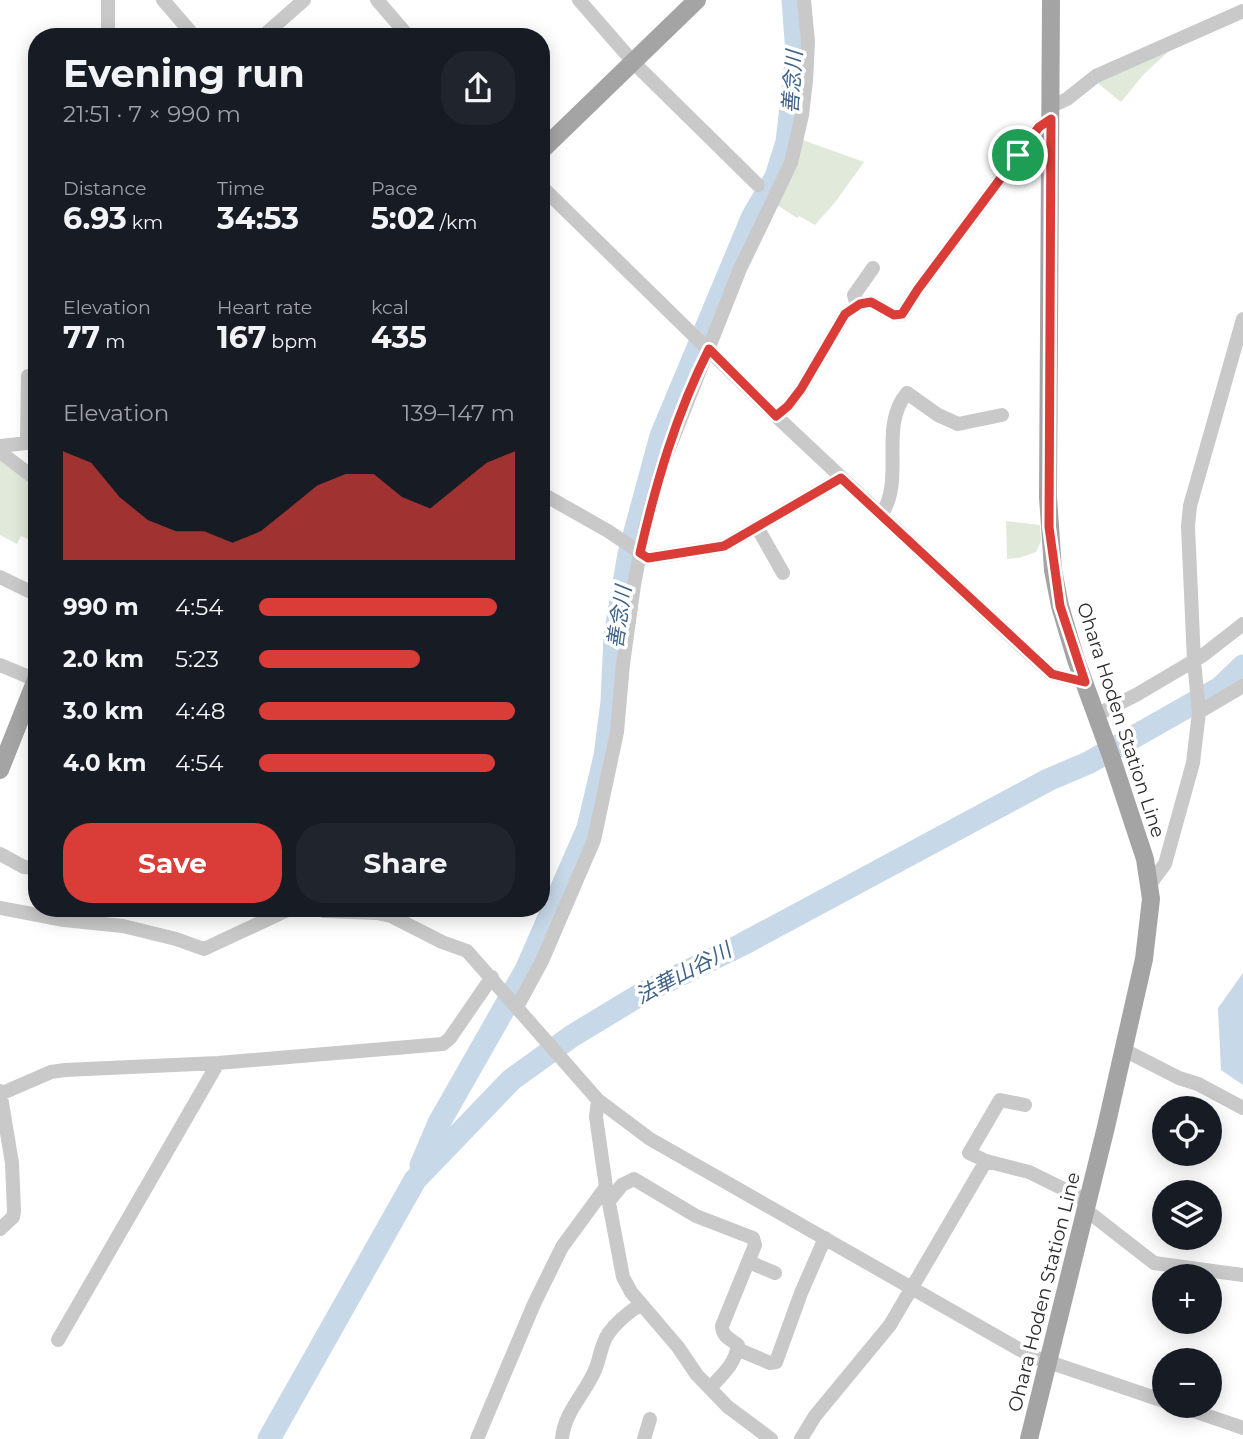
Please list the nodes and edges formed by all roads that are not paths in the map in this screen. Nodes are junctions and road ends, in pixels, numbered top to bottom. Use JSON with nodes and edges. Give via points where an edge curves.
{"nodes":[{"id":1,"x":108,"y":0,"type":"edge"},
{"id":2,"x":163,"y":0,"type":"edge"},
{"id":3,"x":304,"y":0,"type":"edge"},
{"id":4,"x":377,"y":0,"type":"edge"},
{"id":5,"x":579,"y":0,"type":"edge"},
{"id":6,"x":697,"y":0,"type":"edge"},
{"id":7,"x":804,"y":0,"type":"edge"},
{"id":8,"x":1051,"y":0,"type":"edge"},
{"id":9,"x":1243,"y":11,"type":"edge"},
{"id":10,"x":108,"y":28,"type":"edge"},
{"id":11,"x":187,"y":28,"type":"edge"},
{"id":12,"x":272,"y":28,"type":"edge"},
{"id":13,"x":401,"y":28,"type":"edge"},
{"id":14,"x":634,"y":63,"type":"junction"},
{"id":15,"x":1051,"y":112,"type":"junction"},
{"id":16,"x":550,"y":142,"type":"edge"},
{"id":17,"x":758,"y":185,"type":"dead end"},
{"id":18,"x":550,"y":195,"type":"edge"},
{"id":19,"x":873,"y":268,"type":"dead end"},
{"id":20,"x":857,"y":306,"type":"junction"},
{"id":21,"x":1243,"y":319,"type":"edge"},
{"id":22,"x":709,"y":349,"type":"junction"},
{"id":23,"x":1002,"y":415,"type":"dead end"},
{"id":24,"x":776,"y":416,"type":"junction"},
{"id":25,"x":28,"y":442,"type":"edge"},
{"id":26,"x":0,"y":446,"type":"edge"},
{"id":27,"x":0,"y":452,"type":"edge"},
{"id":28,"x":28,"y":473,"type":"edge"},
{"id":29,"x":841,"y":478,"type":"junction"},
{"id":30,"x":550,"y":498,"type":"edge"},
{"id":31,"x":881,"y":515,"type":"junction"},
{"id":32,"x":757,"y":527,"type":"junction"},
{"id":33,"x":640,"y":553,"type":"junction"},
{"id":34,"x":783,"y":573,"type":"dead end"},
{"id":35,"x":0,"y":577,"type":"edge"},
{"id":36,"x":28,"y":591,"type":"edge"},
{"id":37,"x":1243,"y":624,"type":"edge"},
{"id":38,"x":1194,"y":661,"type":"junction"},
{"id":39,"x":0,"y":665,"type":"edge"},
{"id":40,"x":28,"y":676,"type":"edge"},
{"id":41,"x":1085,"y":682,"type":"junction"},
{"id":42,"x":1243,"y":687,"type":"edge"},
{"id":43,"x":28,"y":699,"type":"edge"},
{"id":44,"x":1199,"y":712,"type":"junction"},
{"id":45,"x":1098,"y":718,"type":"junction"},
{"id":46,"x":0,"y":770,"type":"edge"},
{"id":47,"x":0,"y":854,"type":"edge"},
{"id":48,"x":28,"y":867,"type":"edge"},
{"id":49,"x":1150,"y":884,"type":"junction"},
{"id":50,"x":0,"y":908,"type":"edge"},
{"id":51,"x":28,"y":913,"type":"edge"},
{"id":52,"x":48,"y":917,"type":"edge"},
{"id":53,"x":273,"y":917,"type":"edge"},
{"id":54,"x":393,"y":917,"type":"edge"},
{"id":55,"x":495,"y":981,"type":"junction"},
{"id":56,"x":516,"y":1006,"type":"junction"},
{"id":57,"x":1124,"y":1050,"type":"junction"},
{"id":58,"x":218,"y":1063,"type":"junction"},
{"id":59,"x":0,"y":1093,"type":"edge"},
{"id":60,"x":598,"y":1100,"type":"junction"},
{"id":61,"x":1025,"y":1105,"type":"dead end"},
{"id":62,"x":1243,"y":1108,"type":"edge"},
{"id":63,"x":986,"y":1161,"type":"junction"},
{"id":64,"x":608,"y":1194,"type":"junction"},
{"id":65,"x":1087,"y":1206,"type":"junction"},
{"id":66,"x":0,"y":1228,"type":"edge"},
{"id":67,"x":825,"y":1238,"type":"junction"},
{"id":68,"x":749,"y":1262,"type":"junction"},
{"id":69,"x":775,"y":1273,"type":"dead end"},
{"id":70,"x":1243,"y":1275,"type":"edge"},
{"id":71,"x":913,"y":1288,"type":"junction"},
{"id":72,"x":640,"y":1304,"type":"junction"},
{"id":73,"x":58,"y":1340,"type":"dead end"},
{"id":74,"x":737,"y":1349,"type":"junction"},
{"id":75,"x":1047,"y":1362,"type":"junction"},
{"id":76,"x":710,"y":1388,"type":"junction"},
{"id":77,"x":1152,"y":1397,"type":"edge"},
{"id":78,"x":1214,"y":1418,"type":"edge"},
{"id":79,"x":650,"y":1419,"type":"dead end"},
{"id":80,"x":1243,"y":1428,"type":"edge"},
{"id":81,"x":482,"y":1438,"type":"edge"},
{"id":82,"x":562,"y":1439,"type":"edge"},
{"id":83,"x":644,"y":1439,"type":"edge"},
{"id":84,"x":771,"y":1439,"type":"edge"},
{"id":85,"x":801,"y":1439,"type":"edge"},
{"id":86,"x":1029,"y":1439,"type":"edge"}],
"edges":[{"from":1,"to":10,"type":"street"},
{"from":2,"to":11,"type":"street"},
{"from":3,"to":12,"type":"street"},
{"from":4,"to":13,"type":"street"},
{"from":5,"to":14,"type":"street"},
{"from":6,"to":14,"type":"main road"},
{"from":7,"to":22,"type":"street","via":[[806,81],[791,163],[740,269]]},
{"from":8,"to":15,"type":"main road","name":"Ohara Hoden Station Line"},
{"from":9,"to":15,"type":"street","via":[[1096,76]]},
{"from":14,"to":16,"type":"main road"},
{"from":14,"to":17,"type":"street"},
{"from":15,"to":20,"type":"street","via":[[902,314],[894,315],[871,302]]},
{"from":15,"to":41,"type":"main road","name":"Ohara Hoden Station Line","via":[[1049,527],[1060,606]]},
{"from":18,"to":22,"type":"street"},
{"from":19,"to":20,"type":"street","via":[[854,295]]},
{"from":20,"to":24,"type":"street","via":[[841,320],[801,389]]},
{"from":21,"to":38,"type":"street","via":[[1188,526]]},
{"from":22,"to":24,"type":"street"},
{"from":22,"to":33,"type":"street","via":[[667,451]]},
{"from":23,"to":31,"type":"street","via":[[958,424],[907,393],[895,413],[890,502]]},
{"from":24,"to":29,"type":"street"},
{"from":25,"to":26,"type":"street"},
{"from":27,"to":28,"type":"street"},
{"from":29,"to":31,"type":"street"},
{"from":29,"to":32,"type":"street"},
{"from":30,"to":33,"type":"street"},
{"from":31,"to":41,"type":"street","via":[[1052,674]]},
{"from":32,"to":33,"type":"street","via":[[724,546],[648,558]]},
{"from":32,"to":34,"type":"street"},
{"from":33,"to":56,"type":"street","via":[[617,732],[594,840]]},
{"from":35,"to":36,"type":"street"},
{"from":37,"to":38,"type":"street"},
{"from":38,"to":44,"type":"street"},
{"from":38,"to":45,"type":"street"},
{"from":39,"to":40,"type":"street"},
{"from":41,"to":45,"type":"main road","name":"Ohara Hoden Station Line"},
{"from":42,"to":44,"type":"street"},
{"from":43,"to":46,"type":"main road"},
{"from":44,"to":49,"type":"street","via":[[1193,763],[1172,841],[1165,863]]},
{"from":45,"to":49,"type":"main road","name":"Ohara Hoden Station Line"},
{"from":47,"to":48,"type":"street"},
{"from":49,"to":57,"type":"main road","name":"Ohara Hoden Station Line","via":[[1144,959]]},
{"from":50,"to":51,"type":"street"},
{"from":52,"to":53,"type":"street","via":[[123,926],[204,949]]},
{"from":54,"to":55,"type":"street","via":[[467,951]]},
{"from":55,"to":56,"type":"street"},
{"from":55,"to":58,"type":"street","via":[[443,1044]]},
{"from":56,"to":60,"type":"street"},
{"from":57,"to":62,"type":"street"},
{"from":57,"to":65,"type":"main road","name":"Ohara Hoden Station Line"},
{"from":58,"to":59,"type":"street","via":[[65,1070]]},
{"from":58,"to":73,"type":"street"},
{"from":59,"to":66,"type":"street","via":[[12,1163],[14,1211]]},
{"from":60,"to":64,"type":"street","via":[[596,1117]]},
{"from":60,"to":67,"type":"street","via":[[650,1139]]},
{"from":61,"to":63,"type":"street","via":[[1000,1100],[969,1153]]},
{"from":63,"to":65,"type":"street","via":[[1029,1172]]},
{"from":63,"to":71,"type":"street"},
{"from":64,"to":68,"type":"street","via":[[634,1179],[696,1216],[753,1238]]},
{"from":64,"to":72,"type":"street","via":[[623,1277]]},
{"from":64,"to":81,"type":"street","via":[[557,1258],[534,1304]]},
{"from":65,"to":70,"type":"street","via":[[1154,1263]]},
{"from":65,"to":75,"type":"main road","name":"Ohara Hoden Station Line"},
{"from":67,"to":71,"type":"street"},
{"from":67,"to":74,"type":"street","via":[[776,1362]]},
{"from":68,"to":69,"type":"street"},
{"from":68,"to":74,"type":"street","via":[[722,1326]]},
{"from":71,"to":75,"type":"street"},
{"from":71,"to":85,"type":"street","via":[[890,1325]]},
{"from":72,"to":76,"type":"street"},
{"from":72,"to":82,"type":"street","via":[[607,1335],[595,1371],[562,1429]]},
{"from":74,"to":76,"type":"street","via":[[732,1364]]},
{"from":75,"to":77,"type":"street"},
{"from":75,"to":86,"type":"main road","name":"Ohara Hoden Station Line"},
{"from":76,"to":84,"type":"street"},
{"from":78,"to":80,"type":"street"},
{"from":79,"to":83,"type":"street"}]}
